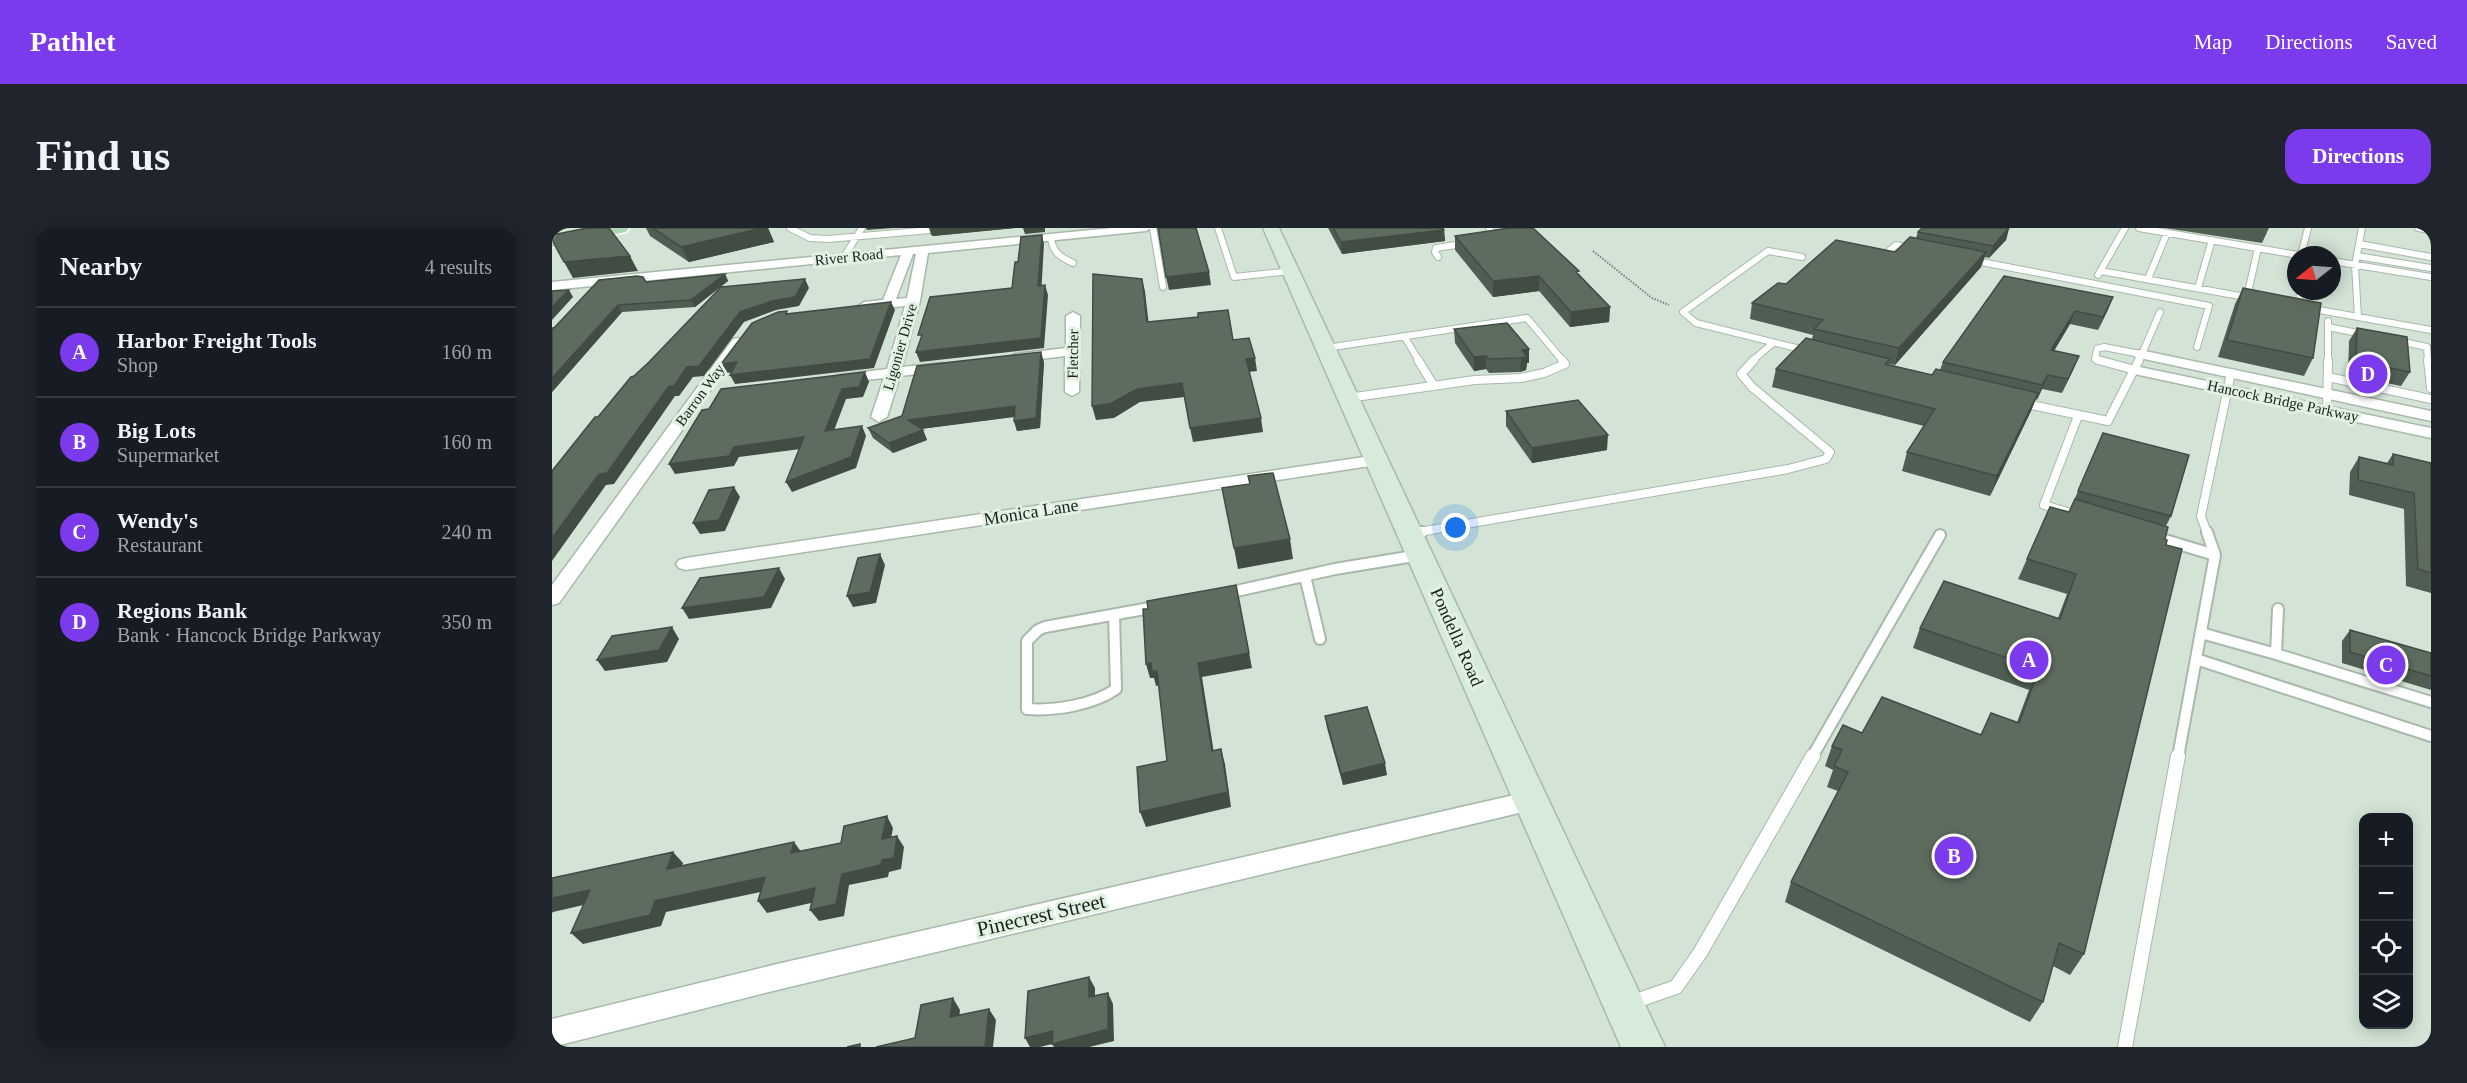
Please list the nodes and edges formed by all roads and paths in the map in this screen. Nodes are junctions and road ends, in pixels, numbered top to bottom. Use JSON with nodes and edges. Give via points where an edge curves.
{"nodes":[{"id":1,"x":579,"y":228,"type":"edge"},
{"id":2,"x":620,"y":228,"type":"edge"},
{"id":3,"x":790,"y":228,"type":"edge"},
{"id":4,"x":862,"y":228,"type":"edge"},
{"id":5,"x":953,"y":228,"type":"edge"},
{"id":6,"x":1146,"y":228,"type":"edge"},
{"id":7,"x":1153,"y":228,"type":"edge"},
{"id":8,"x":1218,"y":228,"type":"edge"},
{"id":9,"x":1271,"y":228,"type":"edge"},
{"id":10,"x":1489,"y":228,"type":"edge"},
{"id":11,"x":2125,"y":228,"type":"edge"},
{"id":12,"x":2139,"y":228,"type":"edge"},
{"id":13,"x":2308,"y":228,"type":"edge"},
{"id":14,"x":2362,"y":228,"type":"edge"},
{"id":15,"x":2418,"y":228,"type":"edge"},
{"id":16,"x":2431,"y":230,"type":"edge"},
{"id":17,"x":1078,"y":231,"type":"edge"},
{"id":18,"x":2167,"y":233,"type":"junction"},
{"id":19,"x":552,"y":234,"type":"edge"},
{"id":20,"x":858,"y":237,"type":"junction"},
{"id":21,"x":1051,"y":237,"type":"junction"},
{"id":22,"x":1486,"y":240,"type":"edge"},
{"id":23,"x":2212,"y":240,"type":"junction"},
{"id":24,"x":552,"y":242,"type":"edge"},
{"id":25,"x":1475,"y":242,"type":"edge"},
{"id":26,"x":2359,"y":244,"type":"junction"},
{"id":27,"x":2303,"y":246,"type":"edge"},
{"id":28,"x":2258,"y":248,"type":"junction"},
{"id":29,"x":923,"y":250,"type":"junction"},
{"id":30,"x":1593,"y":250,"type":"dead end"},
{"id":31,"x":1919,"y":250,"type":"edge"},
{"id":32,"x":909,"y":251,"type":"junction"},
{"id":33,"x":2287,"y":253,"type":"edge"},
{"id":34,"x":1883,"y":256,"type":"edge"},
{"id":35,"x":2357,"y":256,"type":"junction"},
{"id":36,"x":1438,"y":257,"type":"dead end"},
{"id":37,"x":2431,"y":257,"type":"edge"},
{"id":38,"x":844,"y":258,"type":"junction"},
{"id":39,"x":1803,"y":258,"type":"dead end"},
{"id":40,"x":1966,"y":259,"type":"edge"},
{"id":41,"x":1073,"y":263,"type":"dead end"},
{"id":42,"x":2341,"y":263,"type":"edge"},
{"id":43,"x":2355,"y":265,"type":"junction"},
{"id":44,"x":2431,"y":268,"type":"edge"},
{"id":45,"x":1291,"y":271,"type":"junction"},
{"id":46,"x":2101,"y":271,"type":"junction"},
{"id":47,"x":919,"y":275,"type":"junction"},
{"id":48,"x":897,"y":278,"type":"junction"},
{"id":49,"x":2431,"y":278,"type":"edge"},
{"id":50,"x":2148,"y":279,"type":"junction"},
{"id":51,"x":599,"y":281,"type":"junction"},
{"id":52,"x":2093,"y":284,"type":"junction"},
{"id":53,"x":552,"y":286,"type":"edge"},
{"id":54,"x":1163,"y":287,"type":"edge"},
{"id":55,"x":2198,"y":288,"type":"junction"},
{"id":56,"x":584,"y":297,"type":"edge"},
{"id":57,"x":2247,"y":297,"type":"junction"},
{"id":58,"x":2258,"y":299,"type":"edge"},
{"id":59,"x":914,"y":300,"type":"junction"},
{"id":60,"x":2299,"y":300,"type":"edge"},
{"id":61,"x":888,"y":303,"type":"junction"},
{"id":62,"x":2289,"y":305,"type":"edge"},
{"id":63,"x":2299,"y":306,"type":"junction"},
{"id":64,"x":854,"y":307,"type":"edge"},
{"id":65,"x":1683,"y":312,"type":"junction"},
{"id":66,"x":2160,"y":312,"type":"dead end"},
{"id":67,"x":2328,"y":312,"type":"junction"},
{"id":68,"x":1073,"y":316,"type":"dead end"},
{"id":69,"x":2358,"y":317,"type":"junction"},
{"id":70,"x":750,"y":327,"type":"edge"},
{"id":71,"x":2328,"y":327,"type":"junction"},
{"id":72,"x":2431,"y":330,"type":"edge"},
{"id":73,"x":1404,"y":336,"type":"junction"},
{"id":74,"x":2372,"y":336,"type":"edge"},
{"id":75,"x":2383,"y":338,"type":"edge"},
{"id":76,"x":1773,"y":343,"type":"junction"},
{"id":77,"x":2197,"y":347,"type":"dead end"},
{"id":78,"x":1326,"y":348,"type":"junction"},
{"id":79,"x":1074,"y":351,"type":"junction"},
{"id":80,"x":1820,"y":354,"type":"edge"},
{"id":81,"x":2140,"y":354,"type":"junction"},
{"id":82,"x":995,"y":361,"type":"edge"},
{"id":83,"x":961,"y":365,"type":"edge"},
{"id":84,"x":2135,"y":370,"type":"junction"},
{"id":85,"x":894,"y":373,"type":"junction"},
{"id":86,"x":2231,"y":373,"type":"junction"},
{"id":87,"x":2328,"y":377,"type":"junction"},
{"id":88,"x":826,"y":381,"type":"edge"},
{"id":89,"x":1434,"y":386,"type":"junction"},
{"id":90,"x":2431,"y":388,"type":"edge"},
{"id":91,"x":2229,"y":390,"type":"junction"},
{"id":92,"x":1072,"y":392,"type":"dead end"},
{"id":93,"x":724,"y":393,"type":"edge"},
{"id":94,"x":2328,"y":393,"type":"junction"},
{"id":95,"x":701,"y":395,"type":"junction"},
{"id":96,"x":1348,"y":398,"type":"junction"},
{"id":97,"x":2431,"y":399,"type":"edge"},
{"id":98,"x":2017,"y":402,"type":"edge"},
{"id":99,"x":2327,"y":411,"type":"junction"},
{"id":100,"x":2078,"y":416,"type":"junction"},
{"id":101,"x":2431,"y":416,"type":"edge"},
{"id":102,"x":879,"y":417,"type":"dead end"},
{"id":103,"x":2431,"y":433,"type":"edge"},
{"id":104,"x":1377,"y":460,"type":"junction"},
{"id":105,"x":2078,"y":515,"type":"edge"},
{"id":106,"x":1940,"y":534,"type":"dead end"},
{"id":107,"x":2146,"y":535,"type":"edge"},
{"id":108,"x":1415,"y":545,"type":"junction"},
{"id":109,"x":2215,"y":555,"type":"junction"},
{"id":110,"x":686,"y":564,"type":"dead end"},
{"id":111,"x":1305,"y":576,"type":"junction"},
{"id":112,"x":1209,"y":597,"type":"edge"},
{"id":113,"x":552,"y":599,"type":"edge"},
{"id":114,"x":1176,"y":603,"type":"edge"},
{"id":115,"x":2278,"y":609,"type":"dead end"},
{"id":116,"x":1114,"y":615,"type":"junction"},
{"id":117,"x":2201,"y":633,"type":"junction"},
{"id":118,"x":1320,"y":639,"type":"dead end"},
{"id":119,"x":2276,"y":654,"type":"junction"},
{"id":120,"x":2196,"y":659,"type":"junction"},
{"id":121,"x":2430,"y":705,"type":"edge"},
{"id":122,"x":2431,"y":736,"type":"edge"},
{"id":123,"x":1531,"y":801,"type":"junction"},
{"id":124,"x":1624,"y":1005,"type":"junction"},
{"id":125,"x":552,"y":1033,"type":"edge"},
{"id":126,"x":1643,"y":1047,"type":"edge"},
{"id":127,"x":2125,"y":1047,"type":"edge"}],
"edges":[{"from":1,"to":19,"type":"main road"},
{"from":2,"to":24,"type":"main road"},
{"from":3,"to":20,"type":"lane","via":[[816,239]]},
{"from":4,"to":20,"type":"lane"},
{"from":5,"to":20,"type":"lane"},
{"from":6,"to":17,"type":"street","name":"River Road"},
{"from":7,"to":54,"type":"lane"},
{"from":8,"to":45,"type":"lane","via":[[1234,277]]},
{"from":9,"to":45,"type":"main road","name":"Pondella Road"},
{"from":10,"to":22,"type":"lane","via":[[1497,239]]},
{"from":11,"to":46,"type":"lane"},
{"from":12,"to":18,"type":"lane"},
{"from":13,"to":27,"type":"lane"},
{"from":14,"to":26,"type":"lane"},
{"from":15,"to":16,"type":"lane"},
{"from":17,"to":21,"type":"street","name":"River Road"},
{"from":18,"to":23,"type":"lane"},
{"from":18,"to":50,"type":"lane"},
{"from":20,"to":38,"type":"lane"},
{"from":21,"to":29,"type":"street","name":"River Road"},
{"from":21,"to":41,"type":"lane","via":[[1051,247],[1057,256]]},
{"from":23,"to":28,"type":"lane"},
{"from":23,"to":55,"type":"lane"},
{"from":25,"to":36,"type":"lane","via":[[1436,248]]},
{"from":26,"to":35,"type":"lane"},
{"from":26,"to":37,"type":"lane"},
{"from":28,"to":33,"type":"lane"},
{"from":28,"to":57,"type":"lane"},
{"from":29,"to":32,"type":"street","name":"River Road"},
{"from":29,"to":47,"type":"street","name":"Ligonier Drive"},
{"from":30,"to":65,"type":"path","via":[[1652,298]]},
{"from":31,"to":34,"type":"lane","via":[[1896,245]]},
{"from":32,"to":38,"type":"street","name":"River Road"},
{"from":32,"to":48,"type":"street","name":"Ligonier Drive"},
{"from":35,"to":43,"type":"lane"},
{"from":35,"to":44,"type":"lane"},
{"from":38,"to":51,"type":"street","name":"River Road"},
{"from":39,"to":65,"type":"lane","via":[[1768,250]]},
{"from":40,"to":52,"type":"lane"},
{"from":42,"to":43,"type":"lane"},
{"from":43,"to":49,"type":"lane"},
{"from":43,"to":69,"type":"lane"},
{"from":45,"to":78,"type":"main road","name":"Pondella Road"},
{"from":46,"to":50,"type":"lane"},
{"from":46,"to":52,"type":"lane"},
{"from":47,"to":48,"type":"street","name":"Ligonier Drive"},
{"from":47,"to":59,"type":"street","name":"Ligonier Drive"},
{"from":48,"to":61,"type":"street","name":"Ligonier Drive"},
{"from":50,"to":55,"type":"lane"},
{"from":51,"to":53,"type":"street","name":"River Road"},
{"from":51,"to":56,"type":"street"},
{"from":52,"to":77,"type":"lane","via":[[2209,306]]},
{"from":55,"to":57,"type":"lane"},
{"from":57,"to":58,"type":"lane"},
{"from":59,"to":61,"type":"street"},
{"from":59,"to":85,"type":"street","name":"Ligonier Drive"},
{"from":60,"to":63,"type":"lane"},
{"from":61,"to":64,"type":"street"},
{"from":62,"to":63,"type":"lane"},
{"from":63,"to":67,"type":"lane"},
{"from":65,"to":76,"type":"lane","via":[[1696,323]]},
{"from":66,"to":81,"type":"lane"},
{"from":67,"to":69,"type":"lane"},
{"from":67,"to":71,"type":"lane"},
{"from":68,"to":79,"type":"street","name":"Fletcher"},
{"from":69,"to":72,"type":"lane"},
{"from":70,"to":95,"type":"street","name":"Barron Way"},
{"from":71,"to":74,"type":"lane"},
{"from":71,"to":87,"type":"lane"},
{"from":73,"to":78,"type":"lane"},
{"from":73,"to":89,"type":"lane"},
{"from":73,"to":89,"type":"lane","via":[[1527,318],[1565,364],[1536,375]]},
{"from":75,"to":90,"type":"lane","via":[[2427,347]]},
{"from":76,"to":80,"type":"lane"},
{"from":76,"to":108,"type":"lane","via":[[1741,374],[1830,452],[1826,459]]},
{"from":78,"to":96,"type":"main road","name":"Pondella Road"},
{"from":79,"to":82,"type":"street"},
{"from":79,"to":92,"type":"street","name":"Fletcher"},
{"from":81,"to":84,"type":"lane"},
{"from":81,"to":84,"type":"lane","via":[[2104,347],[2094,353],[2095,359]]},
{"from":81,"to":86,"type":"street","name":"Hancock Bridge Parkway"},
{"from":83,"to":85,"type":"street"},
{"from":84,"to":91,"type":"street","name":"Hancock Bridge Parkway"},
{"from":84,"to":100,"type":"lane","via":[[2108,421]]},
{"from":85,"to":88,"type":"street"},
{"from":85,"to":102,"type":"street","name":"Ligonier Drive"},
{"from":86,"to":91,"type":"lane"},
{"from":86,"to":94,"type":"street","name":"Hancock Bridge Parkway"},
{"from":87,"to":94,"type":"lane"},
{"from":87,"to":97,"type":"lane"},
{"from":89,"to":96,"type":"lane"},
{"from":91,"to":99,"type":"street","name":"Hancock Bridge Parkway"},
{"from":91,"to":109,"type":"lane","via":[[2201,516]]},
{"from":93,"to":95,"type":"street"},
{"from":94,"to":99,"type":"lane"},
{"from":94,"to":101,"type":"street","name":"Hancock Bridge Parkway"},
{"from":95,"to":113,"type":"street","name":"Barron Way"},
{"from":96,"to":104,"type":"main road","name":"Pondella Road"},
{"from":98,"to":100,"type":"lane"},
{"from":99,"to":103,"type":"street","name":"Hancock Bridge Parkway"},
{"from":100,"to":105,"type":"lane","via":[[2044,505]]},
{"from":104,"to":108,"type":"main road","name":"Pondella Road"},
{"from":104,"to":110,"type":"street","name":"Monica Lane"},
{"from":106,"to":124,"type":"lane","via":[[1700,953],[1676,987]]},
{"from":107,"to":109,"type":"lane"},
{"from":108,"to":111,"type":"lane"},
{"from":108,"to":123,"type":"main road","name":"Pondella Road"},
{"from":109,"to":117,"type":"lane"},
{"from":111,"to":112,"type":"lane"},
{"from":111,"to":118,"type":"lane"},
{"from":114,"to":116,"type":"lane"},
{"from":115,"to":119,"type":"lane"},
{"from":116,"to":116,"type":"lane","via":[[1045,627],[1033,634],[1027,641],[1027,709],[1104,697],[1116,690]]},
{"from":117,"to":119,"type":"lane"},
{"from":117,"to":120,"type":"lane"},
{"from":119,"to":121,"type":"lane"},
{"from":120,"to":122,"type":"lane"},
{"from":120,"to":127,"type":"lane"},
{"from":123,"to":124,"type":"main road","name":"Pondella Road"},
{"from":123,"to":125,"type":"street","name":"Pinecrest Street"},
{"from":124,"to":126,"type":"main road","name":"Pondella Road"}]}
